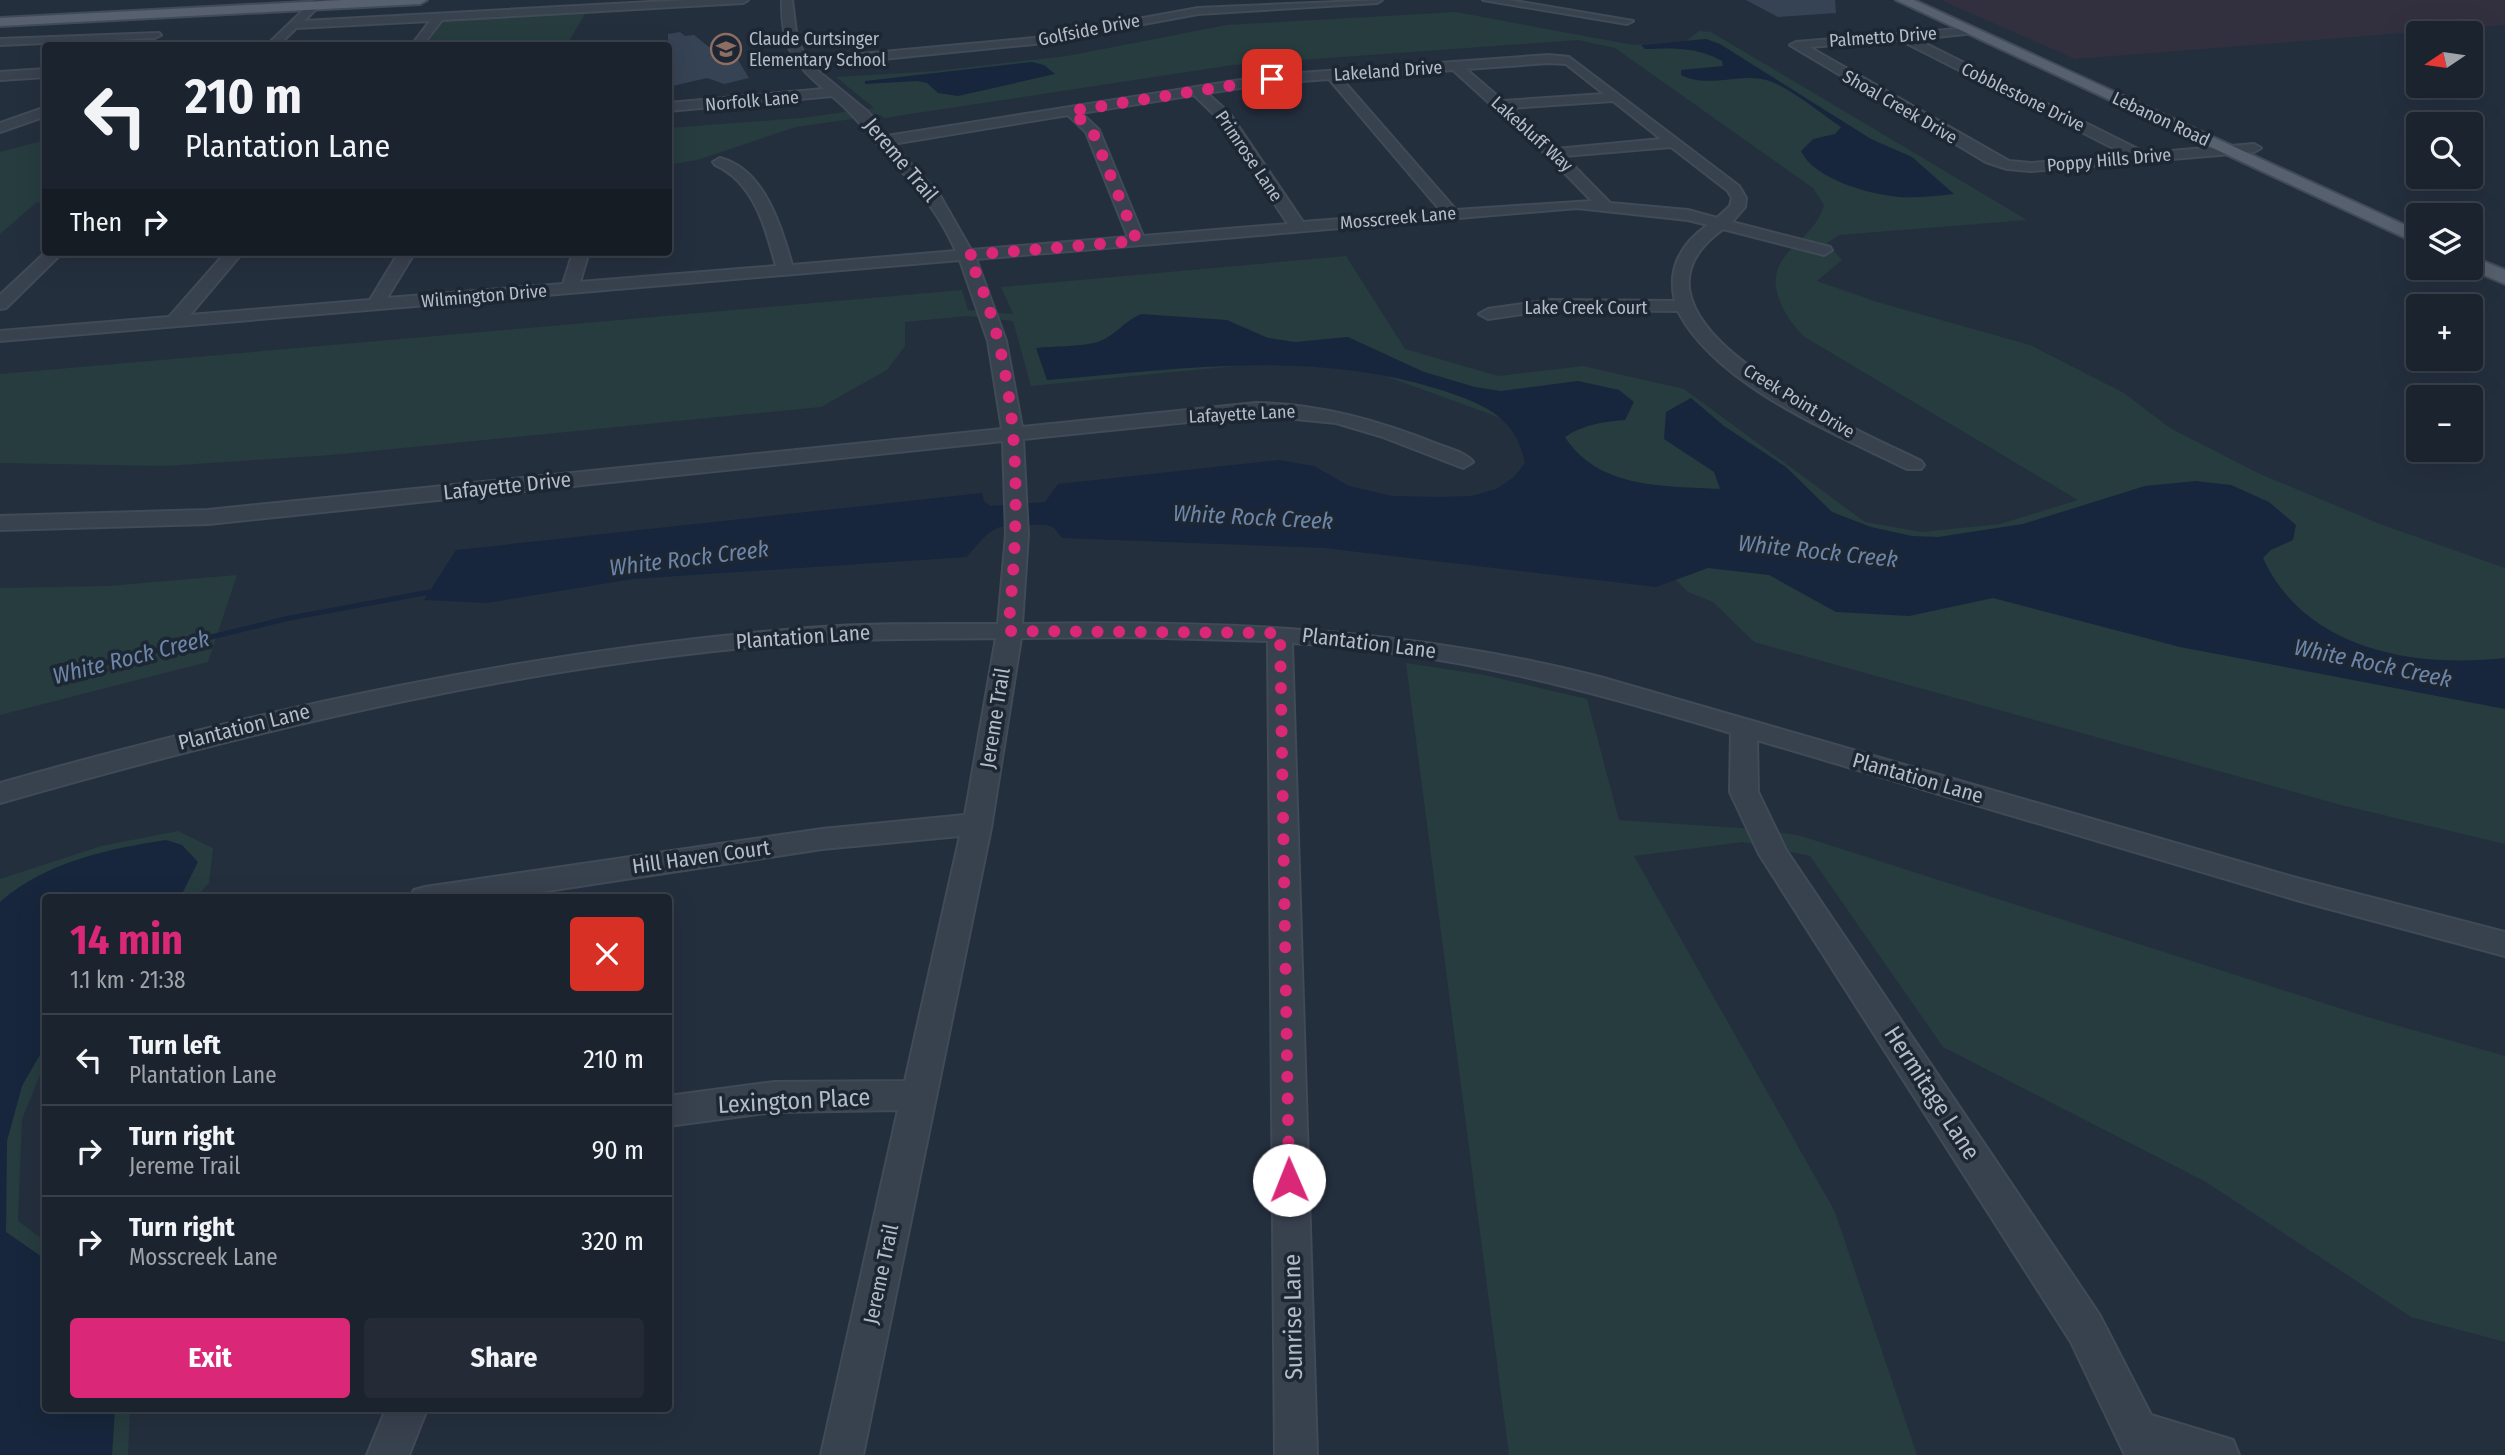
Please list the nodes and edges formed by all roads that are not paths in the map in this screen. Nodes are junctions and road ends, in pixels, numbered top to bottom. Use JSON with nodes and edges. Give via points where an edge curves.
{"nodes":[{"id":1,"x":420,"y":0,"type":"edge"},
{"id":2,"x":743,"y":0,"type":"edge"},
{"id":3,"x":787,"y":0,"type":"edge"},
{"id":4,"x":1377,"y":0,"type":"edge"},
{"id":5,"x":1488,"y":0,"type":"edge"},
{"id":6,"x":1903,"y":0,"type":"edge"},
{"id":7,"x":1925,"y":0,"type":"edge"},
{"id":8,"x":314,"y":2,"type":"edge"},
{"id":9,"x":0,"y":16,"type":"edge"},
{"id":10,"x":439,"y":17,"type":"junction"},
{"id":11,"x":1628,"y":21,"type":"dead end"},
{"id":12,"x":0,"y":22,"type":"edge"},
{"id":13,"x":293,"y":25,"type":"junction"},
{"id":14,"x":1984,"y":30,"type":"junction"},
{"id":15,"x":1901,"y":36,"type":"junction"},
{"id":16,"x":149,"y":42,"type":"edge"},
{"id":17,"x":275,"y":42,"type":"edge"},
{"id":18,"x":419,"y":42,"type":"edge"},
{"id":19,"x":0,"y":43,"type":"edge"},
{"id":20,"x":1796,"y":45,"type":"joint"},
{"id":21,"x":801,"y":62,"type":"junction"},
{"id":22,"x":1456,"y":66,"type":"junction"},
{"id":23,"x":42,"y":73,"type":"edge"},
{"id":24,"x":1332,"y":75,"type":"junction"},
{"id":25,"x":0,"y":76,"type":"edge"},
{"id":26,"x":1196,"y":90,"type":"junction"},
{"id":27,"x":834,"y":92,"type":"junction"},
{"id":28,"x":1615,"y":97,"type":"junction"},
{"id":29,"x":1500,"y":105,"type":"junction"},
{"id":30,"x":672,"y":107,"type":"edge"},
{"id":31,"x":1071,"y":111,"type":"junction"},
{"id":32,"x":42,"y":112,"type":"edge"},
{"id":33,"x":0,"y":128,"type":"edge"},
{"id":34,"x":884,"y":141,"type":"junction"},
{"id":35,"x":1676,"y":142,"type":"junction"},
{"id":36,"x":2254,"y":148,"type":"junction"},
{"id":37,"x":2229,"y":150,"type":"junction"},
{"id":38,"x":1553,"y":153,"type":"junction"},
{"id":39,"x":2145,"y":158,"type":"junction"},
{"id":40,"x":720,"y":162,"type":"dead end"},
{"id":41,"x":2007,"y":165,"type":"joint"},
{"id":42,"x":1604,"y":205,"type":"junction"},
{"id":43,"x":1452,"y":214,"type":"junction"},
{"id":44,"x":2406,"y":217,"type":"edge"},
{"id":45,"x":1722,"y":222,"type":"junction"},
{"id":46,"x":1297,"y":227,"type":"junction"},
{"id":47,"x":2406,"y":232,"type":"edge"},
{"id":48,"x":1137,"y":241,"type":"junction"},
{"id":49,"x":1824,"y":250,"type":"dead end"},
{"id":50,"x":968,"y":255,"type":"junction"},
{"id":51,"x":51,"y":256,"type":"edge"},
{"id":52,"x":232,"y":256,"type":"edge"},
{"id":53,"x":405,"y":256,"type":"edge"},
{"id":54,"x":580,"y":256,"type":"edge"},
{"id":55,"x":2483,"y":260,"type":"edge"},
{"id":56,"x":2504,"y":266,"type":"edge"},
{"id":57,"x":785,"y":270,"type":"junction"},
{"id":58,"x":570,"y":288,"type":"junction"},
{"id":59,"x":0,"y":304,"type":"edge"},
{"id":60,"x":375,"y":305,"type":"junction"},
{"id":61,"x":1685,"y":306,"type":"junction"},
{"id":62,"x":1488,"y":314,"type":"dead end"},
{"id":63,"x":175,"y":321,"type":"junction"},
{"id":64,"x":0,"y":336,"type":"edge"},
{"id":65,"x":1013,"y":435,"type":"junction"},
{"id":66,"x":1463,"y":463,"type":"dead end"},
{"id":67,"x":1914,"y":466,"type":"dead end"},
{"id":68,"x":1018,"y":498,"type":"joint"},
{"id":69,"x":0,"y":523,"type":"edge"},
{"id":70,"x":1016,"y":538,"type":"joint"},
{"id":71,"x":1008,"y":631,"type":"junction"},
{"id":72,"x":1280,"y":633,"type":"junction"},
{"id":73,"x":1744,"y":727,"type":"junction"},
{"id":74,"x":0,"y":793,"type":"edge"},
{"id":75,"x":977,"y":824,"type":"junction"},
{"id":76,"x":452,"y":894,"type":"edge"},
{"id":77,"x":2505,"y":944,"type":"edge"},
{"id":78,"x":920,"y":1095,"type":"junction"},
{"id":79,"x":672,"y":1110,"type":"edge"},
{"id":80,"x":406,"y":1412,"type":"edge"},
{"id":81,"x":2142,"y":1443,"type":"edge"},
{"id":82,"x":388,"y":1455,"type":"edge"},
{"id":83,"x":842,"y":1455,"type":"edge"},
{"id":84,"x":1296,"y":1455,"type":"edge"},
{"id":85,"x":2218,"y":1455,"type":"edge"}],
"edges":[{"from":1,"to":8,"type":"main road"},
{"from":2,"to":10,"type":"street"},
{"from":3,"to":21,"type":"street","name":"Jereme Trail","via":[[788,33]]},
{"from":4,"to":21,"type":"street","name":"Golfside Drive","via":[[1198,11],[1023,42]]},
{"from":5,"to":11,"type":"street"},
{"from":6,"to":14,"type":"main road","name":"Lebanon Road"},
{"from":7,"to":14,"type":"main road","name":"Lebanon Road"},
{"from":8,"to":9,"type":"main road"},
{"from":8,"to":12,"type":"main road"},
{"from":8,"to":13,"type":"street"},
{"from":10,"to":13,"type":"street"},
{"from":10,"to":18,"type":"street"},
{"from":13,"to":17,"type":"street"},
{"from":14,"to":15,"type":"street","name":"Palmetto Drive"},
{"from":14,"to":36,"type":"main road","name":"Lebanon Road"},
{"from":14,"to":37,"type":"main road","name":"Lebanon Road"},
{"from":15,"to":20,"type":"street","name":"Palmetto Drive"},
{"from":15,"to":39,"type":"street","name":"Cobblestone Drive"},
{"from":16,"to":19,"type":"street","via":[[155,35]]},
{"from":20,"to":41,"type":"street","name":"Shoal Creek Drive"},
{"from":21,"to":27,"type":"street","name":"Jereme Trail"},
{"from":22,"to":24,"type":"street","name":"Lakeland Drive"},
{"from":22,"to":28,"type":"street","name":"Lakeland Drive","via":[[1561,60],[1573,63]]},
{"from":22,"to":29,"type":"street","name":"Lakebluff Way"},
{"from":23,"to":25,"type":"street"},
{"from":24,"to":26,"type":"street","name":"Lakeland Drive"},
{"from":24,"to":43,"type":"street"},
{"from":26,"to":31,"type":"street","name":"Lakeland Drive"},
{"from":26,"to":46,"type":"street","name":"Primrose Lane","via":[[1225,117]]},
{"from":27,"to":30,"type":"street","name":"Norfolk Lane"},
{"from":27,"to":34,"type":"street","name":"Jereme Trail","via":[[863,115]]},
{"from":28,"to":29,"type":"street"},
{"from":28,"to":35,"type":"street"},
{"from":29,"to":38,"type":"street","name":"Lakebluff Way"},
{"from":31,"to":34,"type":"street","name":"Lakeland Drive"},
{"from":31,"to":48,"type":"street","via":[[1092,130]]},
{"from":32,"to":33,"type":"street"},
{"from":34,"to":50,"type":"street","name":"Jereme Trail","via":[[933,196]]},
{"from":35,"to":38,"type":"street"},
{"from":35,"to":45,"type":"street","via":[[1734,189],[1737,207]]},
{"from":36,"to":37,"type":"street","name":"Poppy Hills Drive"},
{"from":36,"to":44,"type":"main road","name":"Lebanon Road"},
{"from":37,"to":39,"type":"street","name":"Poppy Hills Drive"},
{"from":37,"to":47,"type":"main road","name":"Lebanon Road"},
{"from":38,"to":42,"type":"street","name":"Lakebluff Way"},
{"from":39,"to":41,"type":"street","name":"Poppy Hills Drive"},
{"from":40,"to":57,"type":"street","via":[[731,164],[742,174],[769,221]]},
{"from":42,"to":43,"type":"street","name":"Mosscreek Lane"},
{"from":42,"to":45,"type":"street","name":"Mosscreek Lane"},
{"from":43,"to":46,"type":"street","name":"Mosscreek Lane"},
{"from":45,"to":49,"type":"street","name":"Mosscreek Lane"},
{"from":45,"to":61,"type":"street","via":[[1703,234],[1684,260],[1680,288]]},
{"from":46,"to":48,"type":"street","name":"Mosscreek Lane"},
{"from":48,"to":50,"type":"street","name":"Mosscreek Lane"},
{"from":50,"to":57,"type":"street","name":"Wilmington Drive"},
{"from":50,"to":65,"type":"street","name":"Jereme Trail","via":[[994,331]]},
{"from":51,"to":59,"type":"street"},
{"from":52,"to":63,"type":"street"},
{"from":53,"to":60,"type":"street"},
{"from":54,"to":58,"type":"street"},
{"from":55,"to":56,"type":"main road"},
{"from":57,"to":58,"type":"street","name":"Wilmington Drive"},
{"from":58,"to":60,"type":"street","name":"Wilmington Drive"},
{"from":60,"to":63,"type":"street","name":"Wilmington Drive"},
{"from":61,"to":62,"type":"street","name":"Lake Creek Court","via":[[1551,305]]},
{"from":61,"to":67,"type":"street","name":"Creek Point Drive","via":[[1701,331],[1741,366],[1780,393]]},
{"from":63,"to":64,"type":"street","name":"Wilmington Drive"},
{"from":65,"to":66,"type":"street","name":"Lafayette Lane","via":[[1256,409],[1297,409],[1352,418]]},
{"from":65,"to":68,"type":"street","name":"Jereme Trail"},
{"from":65,"to":69,"type":"street","name":"Lafayette Drive","via":[[208,517]]},
{"from":68,"to":70,"type":"street","name":"Jereme Trail"},
{"from":70,"to":71,"type":"street","name":"Jereme Trail"},
{"from":71,"to":72,"type":"street","name":"Plantation Lane"},
{"from":71,"to":74,"type":"street","name":"Plantation Lane","via":[[814,635],[628,653],[502,673],[312,709]]},
{"from":71,"to":75,"type":"street","name":"Jereme Trail"},
{"from":72,"to":73,"type":"street","name":"Plantation Lane","via":[[1510,663]]},
{"from":72,"to":84,"type":"street","name":"Sunrise Lane"},
{"from":73,"to":77,"type":"street","name":"Plantation Lane","via":[[2300,890]]},
{"from":73,"to":81,"type":"street","name":"Hermitage Lane","via":[[1744,792],[1773,853],[2085,1328]]},
{"from":75,"to":76,"type":"street","name":"Hill Haven Court","via":[[821,839]]},
{"from":75,"to":78,"type":"street","name":"Jereme Trail"},
{"from":78,"to":79,"type":"street","name":"Lexington Place","via":[[774,1097]]},
{"from":78,"to":83,"type":"street","name":"Jereme Trail"},
{"from":80,"to":82,"type":"street"},
{"from":81,"to":85,"type":"street"}]}
